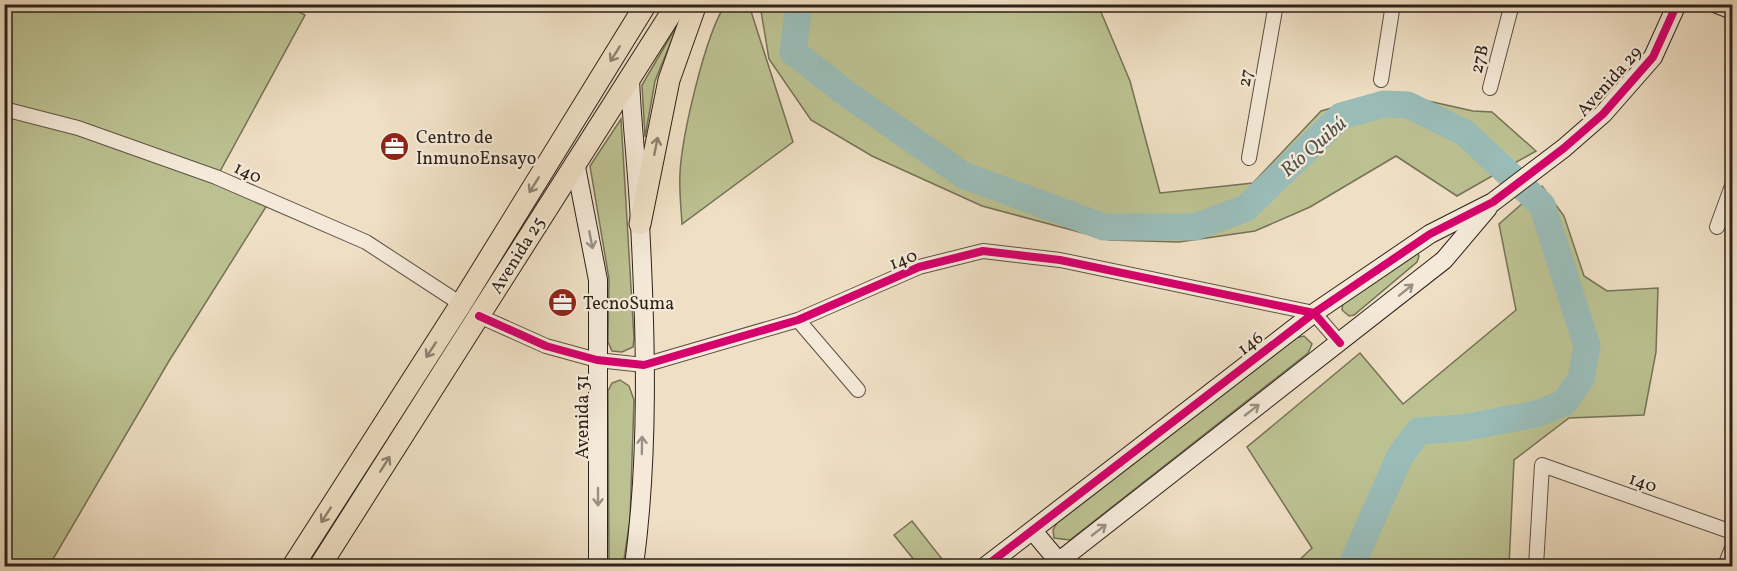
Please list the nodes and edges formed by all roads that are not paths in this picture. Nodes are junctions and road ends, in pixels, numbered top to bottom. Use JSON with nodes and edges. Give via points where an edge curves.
{"nodes":[{"id":1,"x":646,"y":4,"type":"edge"},
{"id":2,"x":677,"y":4,"type":"edge"},
{"id":3,"x":696,"y":4,"type":"edge"},
{"id":4,"x":1276,"y":4,"type":"edge"},
{"id":5,"x":1393,"y":4,"type":"edge"},
{"id":6,"x":1512,"y":4,"type":"edge"},
{"id":7,"x":1677,"y":4,"type":"edge"},
{"id":8,"x":1717,"y":4,"type":"edge"},
{"id":9,"x":1732,"y":10,"type":"edge"},
{"id":10,"x":630,"y":79,"type":"junction"},
{"id":11,"x":1381,"y":80,"type":"dead end"},
{"id":12,"x":1490,"y":88,"type":"dead end"},
{"id":13,"x":4,"y":109,"type":"edge"},
{"id":14,"x":576,"y":117,"type":"junction"},
{"id":15,"x":1249,"y":158,"type":"dead end"},
{"id":16,"x":575,"y":162,"type":"junction"},
{"id":17,"x":1545,"y":162,"type":"joint"},
{"id":18,"x":1732,"y":186,"type":"edge"},
{"id":19,"x":1493,"y":202,"type":"junction"},
{"id":20,"x":640,"y":224,"type":"junction"},
{"id":21,"x":1717,"y":227,"type":"dead end"},
{"id":22,"x":461,"y":304,"type":"junction"},
{"id":23,"x":1314,"y":313,"type":"junction"},
{"id":24,"x":479,"y":316,"type":"junction"},
{"id":25,"x":798,"y":320,"type":"junction"},
{"id":26,"x":1340,"y":343,"type":"junction"},
{"id":27,"x":597,"y":360,"type":"junction"},
{"id":28,"x":644,"y":365,"type":"junction"},
{"id":29,"x":858,"y":390,"type":"dead end"},
{"id":30,"x":1033,"y":531,"type":"junction"},
{"id":31,"x":1732,"y":532,"type":"edge"},
{"id":32,"x":1732,"y":548,"type":"edge"},
{"id":33,"x":1056,"y":564,"type":"edge"},
{"id":34,"x":293,"y":567,"type":"edge"},
{"id":35,"x":320,"y":567,"type":"edge"},
{"id":36,"x":598,"y":567,"type":"edge"},
{"id":37,"x":634,"y":567,"type":"edge"},
{"id":38,"x":986,"y":567,"type":"edge"},
{"id":39,"x":1536,"y":567,"type":"edge"},
{"id":40,"x":1725,"y":567,"type":"edge"}],
"edges":[{"from":1,"to":14,"type":"main road","name":"Avenida 25","one_way":true},
{"from":2,"to":10,"type":"main road","name":"Avenida 25"},
{"from":20,"to":3,"type":"main road","one_way":true,"via":[[669,80]]},
{"from":4,"to":15,"type":"street","name":"27"},
{"from":5,"to":11,"type":"street"},
{"from":6,"to":12,"type":"street","name":"27B"},
{"from":7,"to":17,"type":"street","name":"Avenida 29","via":[[1653,57],[1603,114]]},
{"from":8,"to":9,"type":"street"},
{"from":10,"to":16,"type":"main road","name":"Avenida 25"},
{"from":10,"to":20,"type":"street"},
{"from":13,"to":22,"type":"street","name":"140","via":[[78,128],[216,177],[366,242]]},
{"from":14,"to":16,"type":"main road"},
{"from":14,"to":22,"type":"main road","name":"Avenida 25","one_way":true},
{"from":16,"to":24,"type":"main road","name":"Avenida 25"},
{"from":16,"to":27,"type":"street","name":"Avenida 31","one_way":true,"via":[[598,280]]},
{"from":17,"to":19,"type":"street","name":"146"},
{"from":18,"to":21,"type":"street"},
{"from":19,"to":23,"type":"street","name":"146","via":[[1430,234]]},
{"from":26,"to":19,"type":"street","name":"146","one_way":true,"via":[[1444,260]]},
{"from":20,"to":28,"type":"street"},
{"from":22,"to":34,"type":"main road","name":"Avenida 25","one_way":true},
{"from":23,"to":25,"type":"street","name":"140","via":[[1060,260],[983,251],[919,267]]},
{"from":23,"to":26,"type":"street"},
{"from":23,"to":30,"type":"street","name":"146"},
{"from":24,"to":27,"type":"street","name":"140","via":[[546,346]]},
{"from":35,"to":24,"type":"main road","name":"Avenida 25","one_way":true},
{"from":25,"to":28,"type":"street","name":"140"},
{"from":25,"to":29,"type":"street"},
{"from":33,"to":26,"type":"street","name":"146","one_way":true},
{"from":27,"to":28,"type":"street","name":"140"},
{"from":27,"to":36,"type":"street","name":"Avenida 31","one_way":true},
{"from":37,"to":28,"type":"street","one_way":true,"via":[[641,515]]},
{"from":30,"to":33,"type":"street"},
{"from":30,"to":38,"type":"street","name":"146"},
{"from":31,"to":39,"type":"street","name":"140","via":[[1542,465]]},
{"from":32,"to":40,"type":"street"}]}
